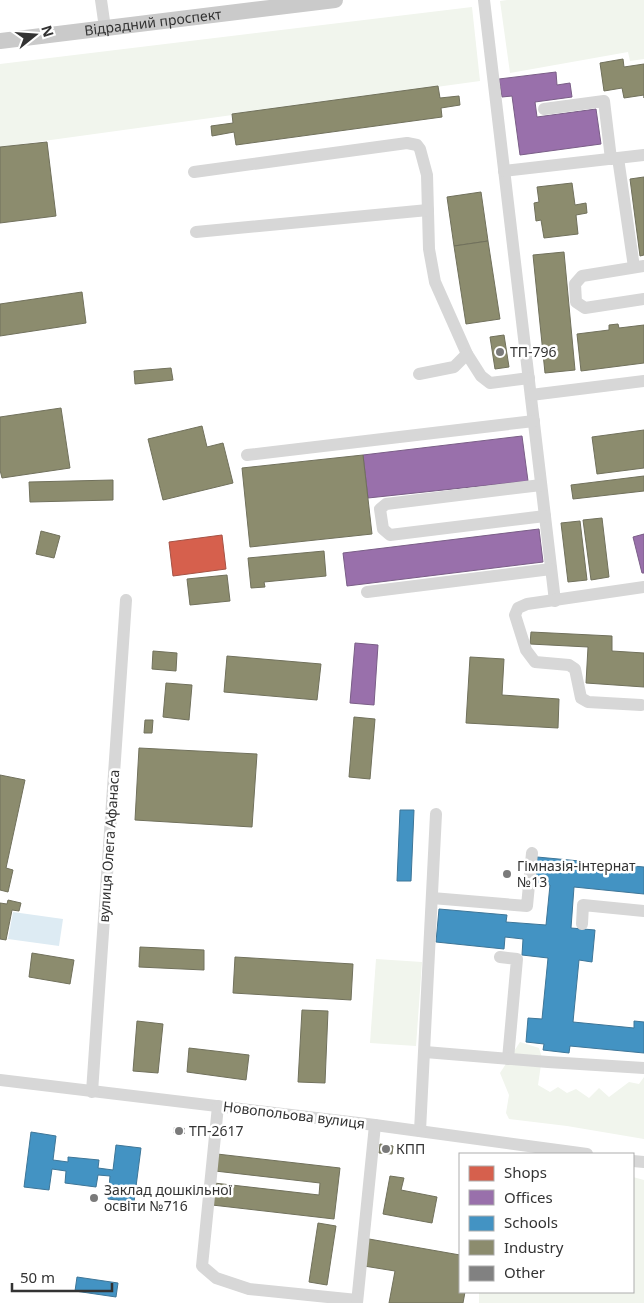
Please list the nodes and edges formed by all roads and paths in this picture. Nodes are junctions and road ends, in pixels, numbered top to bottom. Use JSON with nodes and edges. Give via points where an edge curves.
{"nodes":[{"id":1,"x":101,"y":0,"type":"edge"},
{"id":2,"x":335,"y":0,"type":"edge"},
{"id":3,"x":484,"y":0,"type":"edge"},
{"id":4,"x":231,"y":6,"type":"edge"},
{"id":5,"x":105,"y":28,"type":"junction"},
{"id":6,"x":0,"y":41,"type":"edge"},
{"id":7,"x":544,"y":109,"type":"dead end"},
{"id":8,"x":644,"y":155,"type":"edge"},
{"id":9,"x":615,"y":158,"type":"junction"},
{"id":10,"x":504,"y":171,"type":"junction"},
{"id":11,"x":194,"y":172,"type":"dead end"},
{"id":12,"x":428,"y":210,"type":"junction"},
{"id":13,"x":196,"y":232,"type":"dead end"},
{"id":14,"x":639,"y":267,"type":"edge"},
{"id":15,"x":644,"y":299,"type":"edge"},
{"id":16,"x":467,"y":354,"type":"junction"},
{"id":17,"x":419,"y":374,"type":"dead end"},
{"id":18,"x":529,"y":378,"type":"junction"},
{"id":19,"x":644,"y":381,"type":"edge"},
{"id":20,"x":531,"y":395,"type":"junction"},
{"id":21,"x":534,"y":421,"type":"junction"},
{"id":22,"x":247,"y":455,"type":"dead end"},
{"id":23,"x":541,"y":485,"type":"junction"},
{"id":24,"x":545,"y":516,"type":"junction"},
{"id":25,"x":551,"y":569,"type":"junction"},
{"id":26,"x":644,"y":587,"type":"edge"},
{"id":27,"x":367,"y":592,"type":"dead end"},
{"id":28,"x":126,"y":600,"type":"dead end"},
{"id":29,"x":555,"y":601,"type":"junction"},
{"id":30,"x":641,"y":705,"type":"dead end"},
{"id":31,"x":436,"y":814,"type":"dead end"},
{"id":32,"x":532,"y":853,"type":"dead end"},
{"id":33,"x":432,"y":898,"type":"junction"},
{"id":34,"x":644,"y":911,"type":"edge"},
{"id":35,"x":582,"y":924,"type":"dead end"},
{"id":36,"x":500,"y":957,"type":"dead end"},
{"id":37,"x":425,"y":1052,"type":"junction"},
{"id":38,"x":508,"y":1059,"type":"junction"},
{"id":39,"x":644,"y":1068,"type":"edge"},
{"id":40,"x":0,"y":1080,"type":"edge"},
{"id":41,"x":92,"y":1092,"type":"junction"},
{"id":42,"x":218,"y":1106,"type":"junction"},
{"id":43,"x":375,"y":1125,"type":"junction"},
{"id":44,"x":420,"y":1131,"type":"junction"},
{"id":45,"x":580,"y":1153,"type":"edge"},
{"id":46,"x":357,"y":1302,"type":"edge"}],
"edges":[{"from":1,"to":5,"type":"street"},
{"from":2,"to":4,"type":"main road","name":"Відрадний проспект"},
{"from":3,"to":10,"type":"street"},
{"from":4,"to":5,"type":"main road","name":"Відрадний проспект"},
{"from":5,"to":6,"type":"main road","name":"Відрадний проспект"},
{"from":7,"to":9,"type":"street","via":[[604,101]]},
{"from":8,"to":9,"type":"street"},
{"from":9,"to":10,"type":"street"},
{"from":9,"to":14,"type":"street"},
{"from":10,"to":18,"type":"street"},
{"from":11,"to":12,"type":"street","via":[[407,143],[420,149],[427,175]]},
{"from":12,"to":13,"type":"street"},
{"from":12,"to":16,"type":"street","via":[[429,249],[435,282]]},
{"from":14,"to":15,"type":"street","via":[[582,276],[575,284],[576,302],[585,308]]},
{"from":16,"to":17,"type":"street","via":[[454,367]]},
{"from":16,"to":18,"type":"street","via":[[481,376],[490,383]]},
{"from":18,"to":20,"type":"street"},
{"from":19,"to":20,"type":"street"},
{"from":20,"to":21,"type":"street"},
{"from":21,"to":22,"type":"street"},
{"from":21,"to":23,"type":"street"},
{"from":23,"to":24,"type":"street"},
{"from":23,"to":24,"type":"street","via":[[386,504],[380,509],[383,529],[390,535]]},
{"from":24,"to":25,"type":"street"},
{"from":25,"to":27,"type":"street"},
{"from":25,"to":29,"type":"street"},
{"from":26,"to":29,"type":"street"},
{"from":28,"to":41,"type":"street","name":"вулиця Олега Афанаса"},
{"from":29,"to":30,"type":"street","via":[[527,604],[518,608],[515,615],[526,650],[535,662],[569,665],[576,669],[581,698],[588,702]]},
{"from":31,"to":33,"type":"street"},
{"from":32,"to":33,"type":"street","via":[[527,906]]},
{"from":33,"to":37,"type":"street"},
{"from":34,"to":35,"type":"street","via":[[583,905]]},
{"from":36,"to":38,"type":"street","via":[[517,959]]},
{"from":37,"to":38,"type":"street"},
{"from":37,"to":44,"type":"street"},
{"from":38,"to":39,"type":"street"},
{"from":40,"to":41,"type":"street","name":"Новопольова вулиця"},
{"from":41,"to":42,"type":"street","name":"Новопольова вулиця"},
{"from":42,"to":43,"type":"street","name":"Новопольова вулиця"},
{"from":42,"to":46,"type":"street","via":[[202,1266],[216,1278],[248,1289]]},
{"from":43,"to":44,"type":"street","name":"Новопольова вулиця"},
{"from":43,"to":46,"type":"street"},
{"from":44,"to":45,"type":"street","name":"Новопольова вулиця"}]}
